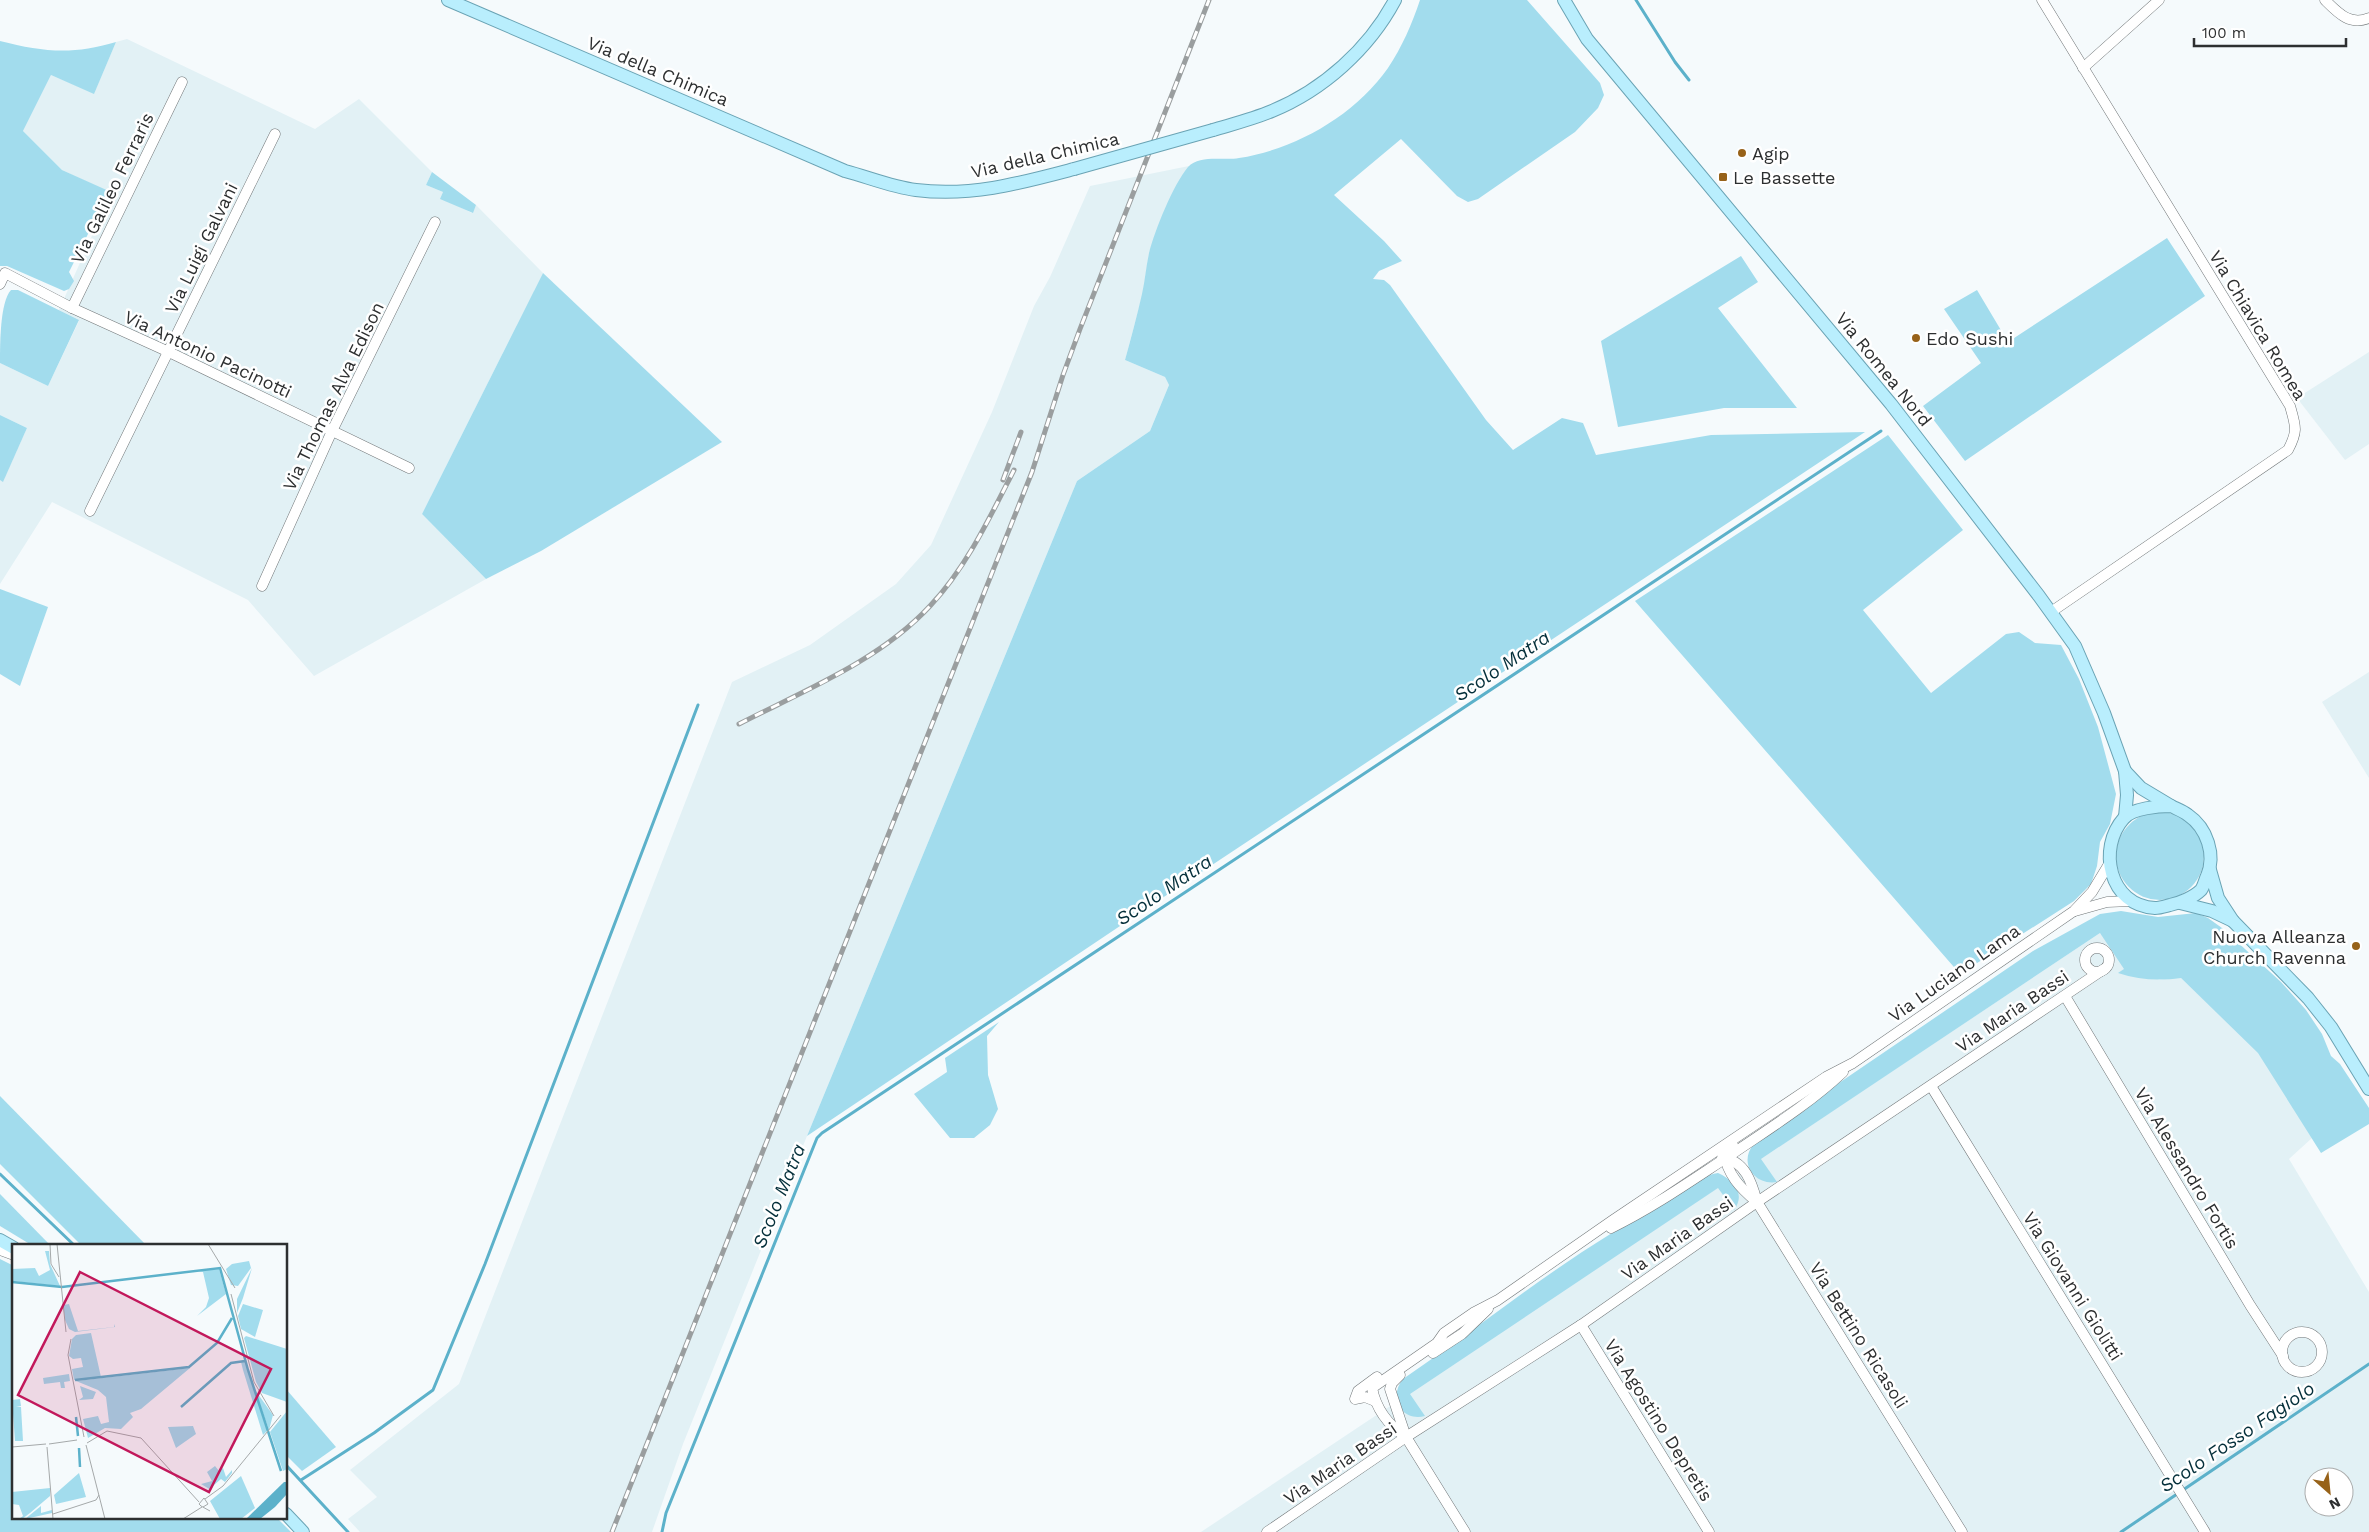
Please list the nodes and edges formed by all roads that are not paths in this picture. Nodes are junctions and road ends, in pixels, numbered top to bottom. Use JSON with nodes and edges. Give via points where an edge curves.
{"nodes":[{"id":1,"x":448,"y":0,"type":"edge"},
{"id":2,"x":1395,"y":0,"type":"edge"},
{"id":3,"x":1564,"y":0,"type":"edge"},
{"id":4,"x":1568,"y":0,"type":"edge"},
{"id":5,"x":2042,"y":0,"type":"edge"},
{"id":6,"x":2159,"y":0,"type":"edge"},
{"id":7,"x":2325,"y":0,"type":"edge"},
{"id":8,"x":1574,"y":16,"type":"junction"},
{"id":9,"x":2369,"y":18,"type":"edge"},
{"id":10,"x":2083,"y":68,"type":"junction"},
{"id":11,"x":182,"y":82,"type":"dead end"},
{"id":12,"x":275,"y":134,"type":"dead end"},
{"id":13,"x":435,"y":222,"type":"dead end"},
{"id":14,"x":0,"y":284,"type":"edge"},
{"id":15,"x":72,"y":308,"type":"junction"},
{"id":16,"x":168,"y":352,"type":"junction"},
{"id":17,"x":332,"y":431,"type":"junction"},
{"id":18,"x":409,"y":468,"type":"dead end"},
{"id":19,"x":90,"y":511,"type":"dead end"},
{"id":20,"x":262,"y":586,"type":"dead end"},
{"id":21,"x":2051,"y":612,"type":"junction"},
{"id":22,"x":2125,"y":771,"type":"junction"},
{"id":23,"x":2171,"y":806,"type":"junction"},
{"id":24,"x":2125,"y":817,"type":"junction"},
{"id":25,"x":2109,"y":864,"type":"junction"},
{"id":26,"x":2210,"y":870,"type":"junction"},
{"id":27,"x":2131,"y":901,"type":"junction"},
{"id":28,"x":2180,"y":903,"type":"junction"},
{"id":29,"x":2074,"y":911,"type":"junction"},
{"id":30,"x":2233,"y":921,"type":"junction"},
{"id":31,"x":2104,"y":969,"type":"dead end"},
{"id":32,"x":2065,"y":996,"type":"junction"},
{"id":33,"x":1853,"y":1063,"type":"junction"},
{"id":34,"x":1931,"y":1086,"type":"junction"},
{"id":35,"x":2369,"y":1089,"type":"edge"},
{"id":36,"x":1792,"y":1100,"type":"junction"},
{"id":37,"x":1744,"y":1145,"type":"junction"},
{"id":38,"x":1725,"y":1158,"type":"junction"},
{"id":39,"x":1709,"y":1169,"type":"junction"},
{"id":40,"x":1744,"y":1170,"type":"junction"},
{"id":41,"x":1732,"y":1177,"type":"junction"},
{"id":42,"x":1647,"y":1197,"type":"junction"},
{"id":43,"x":1757,"y":1202,"type":"junction"},
{"id":44,"x":1590,"y":1238,"type":"junction"},
{"id":45,"x":0,"y":1240,"type":"edge"},
{"id":46,"x":12,"y":1247,"type":"edge"},
{"id":47,"x":0,"y":1250,"type":"edge"},
{"id":48,"x":12,"y":1254,"type":"edge"},
{"id":49,"x":1498,"y":1300,"type":"junction"},
{"id":50,"x":1581,"y":1325,"type":"junction"},
{"id":51,"x":1444,"y":1333,"type":"junction"},
{"id":52,"x":2283,"y":1356,"type":"dead end"},
{"id":53,"x":1375,"y":1401,"type":"junction"},
{"id":54,"x":1406,"y":1437,"type":"junction"},
{"id":55,"x":288,"y":1516,"type":"edge"},
{"id":56,"x":303,"y":1532,"type":"edge"},
{"id":57,"x":1267,"y":1532,"type":"edge"},
{"id":58,"x":1465,"y":1532,"type":"edge"},
{"id":59,"x":1709,"y":1532,"type":"edge"},
{"id":60,"x":1962,"y":1532,"type":"edge"},
{"id":61,"x":2205,"y":1532,"type":"edge"}],
"edges":[{"from":1,"to":2,"type":"main road","name":"Via della Chimica","bridge":true,"via":[[846,171],[913,190],[971,192],[1074,169],[1273,111],[1317,86],[1347,62],[1368,40]]},
{"from":3,"to":8,"type":"main road","name":"Via Romea Nord"},
{"from":4,"to":8,"type":"main road","name":"Via Romea Nord"},
{"from":5,"to":10,"type":"street","name":"Via Chiavica Romea"},
{"from":6,"to":10,"type":"street"},
{"from":7,"to":9,"type":"street","via":[[2345,19],[2358,21]]},
{"from":8,"to":21,"type":"main road","name":"Via Romea Nord","via":[[1592,46],[1891,404]]},
{"from":10,"to":21,"type":"street","name":"Via Chiavica Romea","via":[[2290,406],[2296,425],[2288,450]]},
{"from":11,"to":15,"type":"street","name":"Via Galileo Ferraris"},
{"from":12,"to":16,"type":"street","name":"Via Luigi Galvani"},
{"from":13,"to":17,"type":"street","name":"Via Thomas Alva Edison"},
{"from":14,"to":15,"type":"street","name":"Via Antonio Pacinotti","via":[[5,273]]},
{"from":15,"to":16,"type":"street","name":"Via Antonio Pacinotti"},
{"from":16,"to":17,"type":"street","name":"Via Antonio Pacinotti"},
{"from":16,"to":19,"type":"street","name":"Via Luigi Galvani"},
{"from":17,"to":18,"type":"street","name":"Via Antonio Pacinotti"},
{"from":17,"to":20,"type":"street","name":"Via Thomas Alva Edison"},
{"from":21,"to":22,"type":"main road","name":"Via Romea Nord","via":[[2075,646]]},
{"from":22,"to":23,"type":"main road","name":"Via Romea Nord","via":[[2141,788]]},
{"from":22,"to":24,"type":"main road","name":"Via Romea Nord"},
{"from":23,"to":24,"type":"main road","via":[[2150,807]]},
{"from":23,"to":26,"type":"main road","via":[[2189,815],[2201,827],[2210,848]]},
{"from":24,"to":25,"type":"main road","via":[[2110,841]]},
{"from":25,"to":27,"type":"main road","via":[[2116,885]]},
{"from":25,"to":29,"type":"street","name":"Via Luciano Lama","via":[[2092,892]]},
{"from":26,"to":28,"type":"main road","via":[[2201,889]]},
{"from":26,"to":30,"type":"main road","via":[[2218,898]]},
{"from":27,"to":28,"type":"main road","via":[[2155,908]]},
{"from":27,"to":29,"type":"street","name":"Via Luciano Lama","via":[[2107,902]]},
{"from":28,"to":30,"type":"main road","via":[[2212,911]]},
{"from":29,"to":33,"type":"street","name":"Via Luciano Lama"},
{"from":30,"to":35,"type":"main road","via":[[2308,998],[2331,1027]]},
{"from":31,"to":32,"type":"street","name":"Via Maria Bassi"},
{"from":32,"to":34,"type":"street","name":"Via Maria Bassi"},
{"from":32,"to":52,"type":"street","name":"Via Alessandro Fortis"},
{"from":33,"to":36,"type":"street","name":"Via Luciano Lama"},
{"from":33,"to":37,"type":"street","name":"Via Luciano Lama","via":[[1802,1106]]},
{"from":34,"to":43,"type":"street","name":"Via Maria Bassi"},
{"from":34,"to":61,"type":"street","name":"Via Giovanni Giolitti"},
{"from":36,"to":38,"type":"street","name":"Via Luciano Lama","via":[[1781,1112],[1724,1152]]},
{"from":36,"to":42,"type":"street","name":"Via Luciano Lama"},
{"from":37,"to":38,"type":"street","name":"Via Luciano Lama"},
{"from":37,"to":40,"type":"street"},
{"from":38,"to":39,"type":"street","name":"Via Luciano Lama"},
{"from":38,"to":40,"type":"street","via":[[1733,1159]]},
{"from":38,"to":41,"type":"street","name":"Via Bettino Ricasoli"},
{"from":38,"to":42,"type":"street","name":"Via Luciano Lama","via":[[1716,1157],[1664,1191]]},
{"from":39,"to":41,"type":"street","via":[[1725,1170]]},
{"from":39,"to":44,"type":"street","name":"Via Luciano Lama","via":[[1656,1204]]},
{"from":40,"to":43,"type":"street","via":[[1753,1185]]},
{"from":41,"to":43,"type":"street","name":"Via Bettino Ricasoli"},
{"from":42,"to":44,"type":"street","name":"Via Luciano Lama"},
{"from":43,"to":50,"type":"street","name":"Via Maria Bassi"},
{"from":43,"to":60,"type":"street","name":"Via Bettino Ricasoli"},
{"from":44,"to":49,"type":"street","name":"Via Luciano Lama"},
{"from":45,"to":46,"type":"main road"},
{"from":47,"to":48,"type":"street"},
{"from":49,"to":51,"type":"street","name":"Via Luciano Lama"},
{"from":49,"to":54,"type":"street","name":"Via Luciano Lama","via":[[1462,1334],[1392,1383],[1392,1400]]},
{"from":50,"to":54,"type":"street","name":"Via Maria Bassi"},
{"from":50,"to":59,"type":"street","name":"Via Agostino Depretis"},
{"from":51,"to":53,"type":"street","name":"Via Luciano Lama","via":[[1437,1343],[1372,1388]]},
{"from":51,"to":53,"type":"street","name":"Via Luciano Lama","via":[[1358,1391],[1355,1399],[1365,1397]]},
{"from":53,"to":54,"type":"street","via":[[1393,1428]]},
{"from":54,"to":57,"type":"street","name":"Via Maria Bassi"},
{"from":54,"to":58,"type":"street"},
{"from":55,"to":56,"type":"main road"}]}
